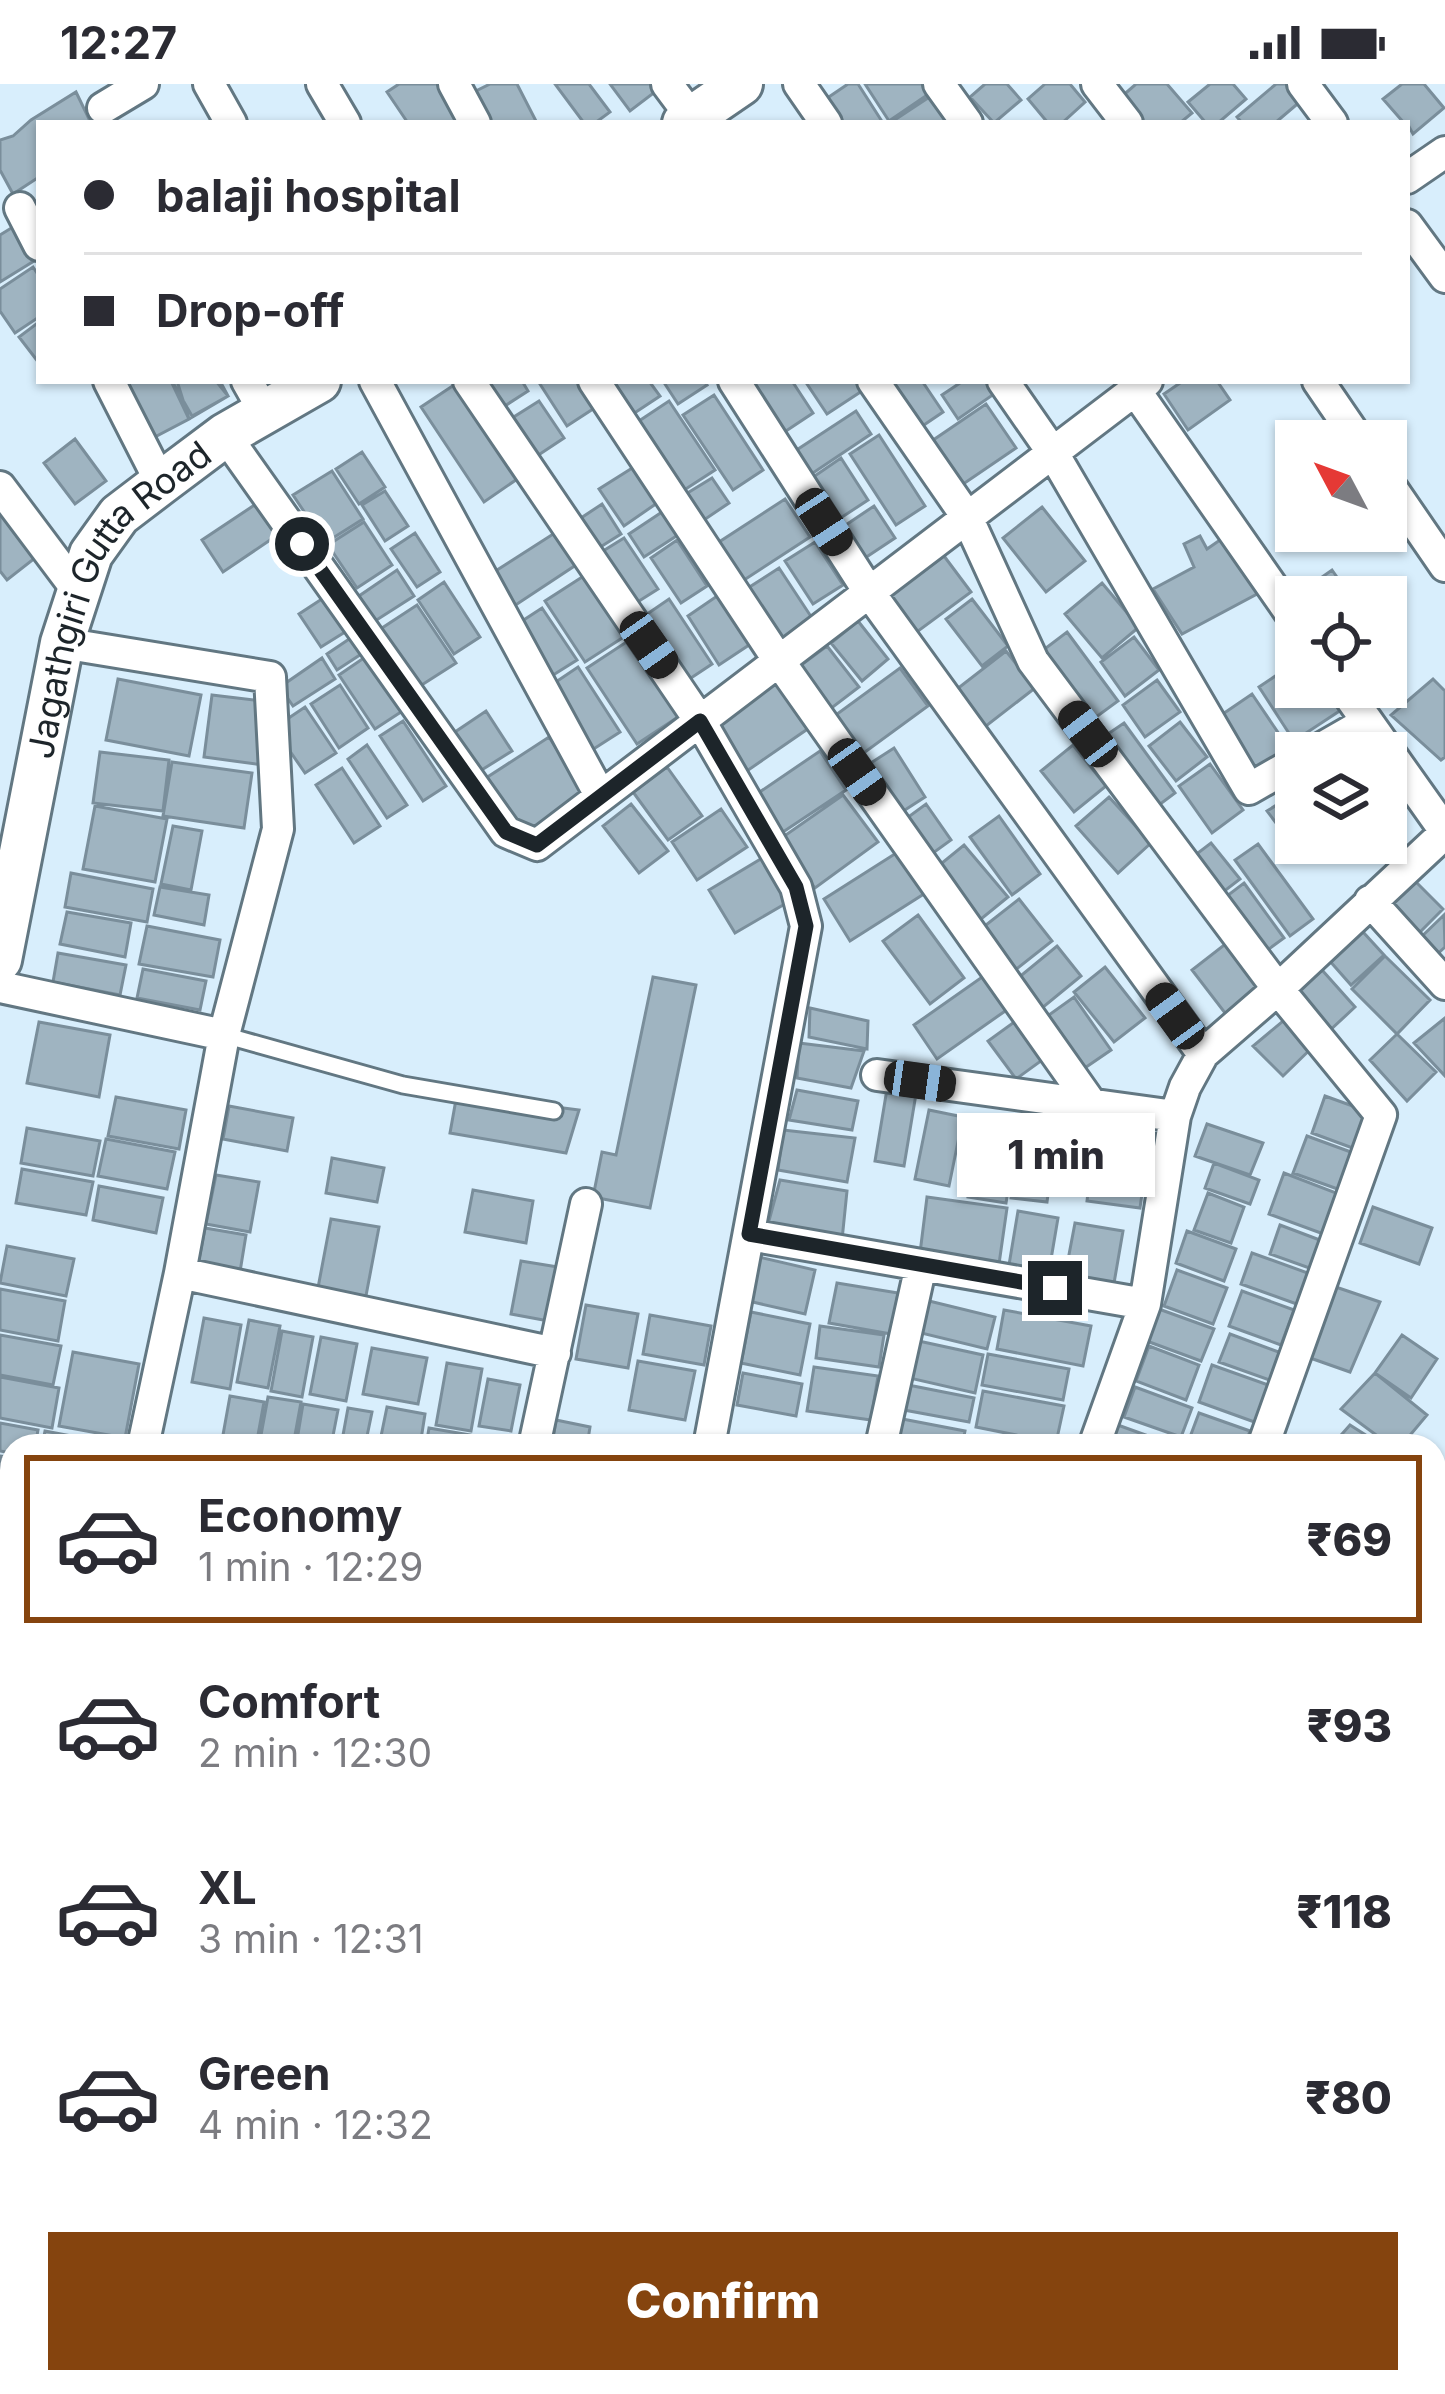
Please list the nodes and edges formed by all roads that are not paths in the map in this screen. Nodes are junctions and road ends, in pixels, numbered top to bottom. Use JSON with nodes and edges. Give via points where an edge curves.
{"nodes":[{"id":1,"x":143,"y":84,"type":"edge"},
{"id":2,"x":209,"y":84,"type":"edge"},
{"id":3,"x":322,"y":84,"type":"edge"},
{"id":4,"x":454,"y":84,"type":"edge"},
{"id":5,"x":741,"y":84,"type":"edge"},
{"id":6,"x":799,"y":84,"type":"edge"},
{"id":7,"x":939,"y":84,"type":"edge"},
{"id":8,"x":1097,"y":84,"type":"edge"},
{"id":9,"x":1303,"y":84,"type":"edge"},
{"id":10,"x":101,"y":105,"type":"edge"},
{"id":11,"x":685,"y":112,"type":"edge"},
{"id":12,"x":229,"y":120,"type":"edge"},
{"id":13,"x":343,"y":120,"type":"edge"},
{"id":14,"x":473,"y":120,"type":"edge"},
{"id":15,"x":824,"y":120,"type":"edge"},
{"id":16,"x":966,"y":120,"type":"edge"},
{"id":17,"x":1125,"y":120,"type":"edge"},
{"id":18,"x":1330,"y":120,"type":"edge"},
{"id":19,"x":1445,"y":152,"type":"edge"},
{"id":20,"x":1410,"y":176,"type":"edge"},
{"id":21,"x":20,"y":208,"type":"dead end"},
{"id":22,"x":1410,"y":229,"type":"edge"},
{"id":23,"x":36,"y":239,"type":"edge"},
{"id":24,"x":1445,"y":277,"type":"edge"},
{"id":25,"x":111,"y":384,"type":"edge"},
{"id":26,"x":306,"y":384,"type":"edge"},
{"id":27,"x":377,"y":384,"type":"edge"},
{"id":28,"x":471,"y":384,"type":"edge"},
{"id":29,"x":596,"y":384,"type":"edge"},
{"id":30,"x":736,"y":384,"type":"edge"},
{"id":31,"x":875,"y":384,"type":"edge"},
{"id":32,"x":1005,"y":384,"type":"edge"},
{"id":33,"x":1320,"y":384,"type":"edge"},
{"id":34,"x":1141,"y":386,"type":"edge"},
{"id":35,"x":255,"y":396,"type":"edge"},
{"id":36,"x":1345,"y":420,"type":"edge"},
{"id":37,"x":225,"y":435,"type":"junction"},
{"id":38,"x":1053,"y":453,"type":"junction"},
{"id":39,"x":161,"y":483,"type":"junction"},
{"id":40,"x":0,"y":487,"type":"edge"},
{"id":41,"x":1407,"y":511,"type":"edge"},
{"id":42,"x":967,"y":518,"type":"junction"},
{"id":43,"x":1445,"y":566,"type":"edge"},
{"id":44,"x":1275,"y":589,"type":"edge"},
{"id":45,"x":78,"y":592,"type":"junction"},
{"id":46,"x":868,"y":592,"type":"junction"},
{"id":47,"x":62,"y":643,"type":"junction"},
{"id":48,"x":779,"y":661,"type":"junction"},
{"id":49,"x":1357,"y":708,"type":"edge"},
{"id":50,"x":700,"y":721,"type":"junction"},
{"id":51,"x":1367,"y":722,"type":"junction"},
{"id":52,"x":1349,"y":732,"type":"edge"},
{"id":53,"x":1275,"y":774,"type":"edge"},
{"id":54,"x":600,"y":795,"type":"junction"},
{"id":55,"x":1445,"y":832,"type":"edge"},
{"id":56,"x":8,"y":881,"type":"edge"},
{"id":57,"x":1370,"y":902,"type":"junction"},
{"id":58,"x":0,"y":960,"type":"edge"},
{"id":59,"x":1445,"y":984,"type":"edge"},
{"id":60,"x":0,"y":987,"type":"edge"},
{"id":61,"x":1278,"y":989,"type":"junction"},
{"id":62,"x":224,"y":1035,"type":"junction"},
{"id":63,"x":1203,"y":1054,"type":"junction"},
{"id":64,"x":877,"y":1075,"type":"dead end"},
{"id":65,"x":1092,"y":1105,"type":"junction"},
{"id":66,"x":554,"y":1111,"type":"dead end"},
{"id":67,"x":1175,"y":1116,"type":"junction"},
{"id":68,"x":586,"y":1204,"type":"dead end"},
{"id":69,"x":749,"y":1234,"type":"junction"},
{"id":70,"x":921,"y":1265,"type":"junction"},
{"id":71,"x":180,"y":1273,"type":"junction"},
{"id":72,"x":1145,"y":1304,"type":"junction"},
{"id":73,"x":555,"y":1353,"type":"junction"},
{"id":74,"x":153,"y":1434,"type":"edge"},
{"id":75,"x":537,"y":1434,"type":"edge"},
{"id":76,"x":711,"y":1434,"type":"edge"},
{"id":77,"x":884,"y":1434,"type":"edge"},
{"id":78,"x":1098,"y":1434,"type":"edge"},
{"id":79,"x":1267,"y":1434,"type":"edge"}],
"edges":[{"from":1,"to":10,"type":"street"},
{"from":2,"to":12,"type":"street"},
{"from":3,"to":13,"type":"street"},
{"from":4,"to":14,"type":"street"},
{"from":5,"to":11,"type":"street"},
{"from":6,"to":15,"type":"street"},
{"from":7,"to":16,"type":"street"},
{"from":8,"to":17,"type":"street"},
{"from":9,"to":18,"type":"street"},
{"from":19,"to":20,"type":"street"},
{"from":21,"to":23,"type":"street"},
{"from":22,"to":24,"type":"street"},
{"from":25,"to":39,"type":"street"},
{"from":26,"to":35,"type":"street","name":"Jagathgiri Gutta Road"},
{"from":27,"to":54,"type":"street"},
{"from":28,"to":50,"type":"street"},
{"from":29,"to":48,"type":"street"},
{"from":30,"to":46,"type":"street"},
{"from":31,"to":42,"type":"street"},
{"from":32,"to":38,"type":"street"},
{"from":33,"to":36,"type":"street"},
{"from":34,"to":38,"type":"street"},
{"from":34,"to":44,"type":"street"},
{"from":35,"to":37,"type":"street","name":"Jagathgiri Gutta Road"},
{"from":37,"to":39,"type":"street","name":"Jagathgiri Gutta Road"},
{"from":37,"to":54,"type":"street","via":[[506,832],[537,845]]},
{"from":38,"to":42,"type":"street"},
{"from":38,"to":53,"type":"street","via":[[1249,789]]},
{"from":39,"to":45,"type":"street","name":"Jagathgiri Gutta Road","via":[[118,515]]},
{"from":40,"to":45,"type":"street"},
{"from":41,"to":43,"type":"street"},
{"from":42,"to":46,"type":"street"},
{"from":42,"to":61,"type":"street","via":[[1033,662]]},
{"from":45,"to":47,"type":"street","name":"Jagathgiri Gutta Road"},
{"from":46,"to":48,"type":"street"},
{"from":46,"to":63,"type":"street"},
{"from":47,"to":56,"type":"street","name":"Jagathgiri Gutta Road"},
{"from":47,"to":62,"type":"street","via":[[270,677],[278,829]]},
{"from":48,"to":50,"type":"street"},
{"from":48,"to":65,"type":"street"},
{"from":49,"to":51,"type":"street"},
{"from":50,"to":54,"type":"street"},
{"from":50,"to":69,"type":"street","via":[[796,887],[806,926]]},
{"from":51,"to":52,"type":"street"},
{"from":51,"to":55,"type":"street"},
{"from":55,"to":57,"type":"street"},
{"from":56,"to":58,"type":"street","name":"Jagathgiri Gutta Road"},
{"from":57,"to":59,"type":"street"},
{"from":57,"to":61,"type":"street"},
{"from":60,"to":62,"type":"street"},
{"from":61,"to":63,"type":"street"},
{"from":61,"to":79,"type":"street","via":[[1381,1115]]},
{"from":62,"to":66,"type":"lane","via":[[403,1085]]},
{"from":62,"to":71,"type":"street"},
{"from":63,"to":67,"type":"street"},
{"from":64,"to":65,"type":"street"},
{"from":65,"to":67,"type":"street"},
{"from":67,"to":72,"type":"street"},
{"from":68,"to":73,"type":"street"},
{"from":69,"to":70,"type":"street"},
{"from":69,"to":76,"type":"street"},
{"from":70,"to":72,"type":"street"},
{"from":70,"to":77,"type":"street"},
{"from":71,"to":73,"type":"street"},
{"from":71,"to":74,"type":"street"},
{"from":72,"to":78,"type":"street"},
{"from":73,"to":75,"type":"street"}]}
